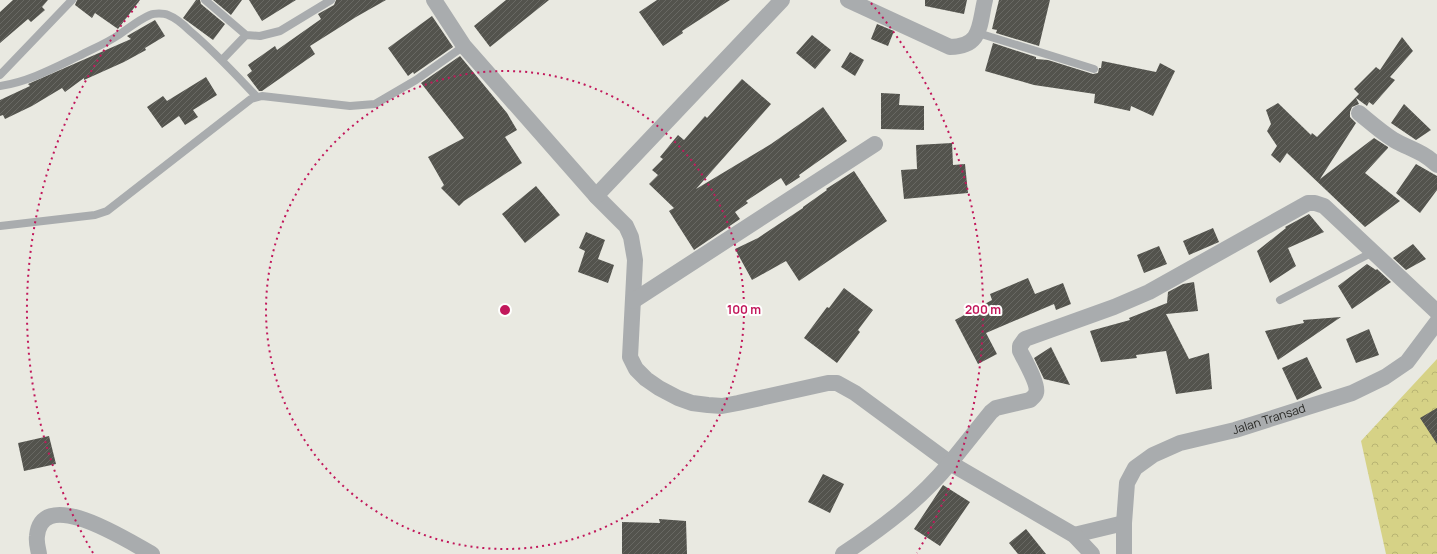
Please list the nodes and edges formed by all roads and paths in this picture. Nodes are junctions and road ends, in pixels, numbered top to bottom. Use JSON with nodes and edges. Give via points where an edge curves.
{"nodes":[{"id":1,"x":72,"y":0,"type":"edge"},
{"id":2,"x":205,"y":0,"type":"edge"},
{"id":3,"x":331,"y":0,"type":"edge"},
{"id":4,"x":434,"y":0,"type":"edge"},
{"id":5,"x":782,"y":0,"type":"edge"},
{"id":6,"x":848,"y":0,"type":"edge"},
{"id":7,"x":985,"y":0,"type":"edge"},
{"id":8,"x":978,"y":33,"type":"junction"},
{"id":9,"x":246,"y":35,"type":"junction"},
{"id":10,"x":464,"y":46,"type":"junction"},
{"id":11,"x":222,"y":60,"type":"junction"},
{"id":12,"x":1094,"y":68,"type":"dead end"},
{"id":13,"x":0,"y":75,"type":"edge"},
{"id":14,"x":0,"y":86,"type":"edge"},
{"id":15,"x":257,"y":97,"type":"junction"},
{"id":16,"x":1359,"y":113,"type":"dead end"},
{"id":17,"x":875,"y":144,"type":"dead end"},
{"id":18,"x":1437,"y":165,"type":"edge"},
{"id":19,"x":596,"y":196,"type":"junction"},
{"id":20,"x":0,"y":226,"type":"edge"},
{"id":21,"x":1373,"y":252,"type":"junction"},
{"id":22,"x":1280,"y":300,"type":"dead end"},
{"id":23,"x":633,"y":301,"type":"junction"},
{"id":24,"x":1437,"y":312,"type":"edge"},
{"id":25,"x":1437,"y":322,"type":"edge"},
{"id":26,"x":950,"y":463,"type":"junction"},
{"id":27,"x":1124,"y":523,"type":"junction"},
{"id":28,"x":1074,"y":534,"type":"junction"},
{"id":29,"x":39,"y":554,"type":"edge"},
{"id":30,"x":152,"y":554,"type":"edge"},
{"id":31,"x":843,"y":554,"type":"edge"},
{"id":32,"x":1092,"y":554,"type":"edge"},
{"id":33,"x":1124,"y":554,"type":"edge"}],
"edges":[{"from":1,"to":13,"type":"lane"},
{"from":2,"to":9,"type":"lane"},
{"from":3,"to":9,"type":"lane","via":[[280,32],[260,36]]},
{"from":4,"to":10,"type":"street"},
{"from":5,"to":19,"type":"street"},
{"from":6,"to":8,"type":"street","via":[[950,48],[968,45],[974,41]]},
{"from":7,"to":8,"type":"street"},
{"from":8,"to":12,"type":"lane"},
{"from":9,"to":11,"type":"lane"},
{"from":10,"to":15,"type":"lane","via":[[376,104],[350,106]]},
{"from":10,"to":19,"type":"street"},
{"from":11,"to":14,"type":"lane","via":[[168,15],[152,14],[130,25],[117,36],[38,76]]},
{"from":11,"to":15,"type":"lane"},
{"from":15,"to":20,"type":"lane","via":[[246,102],[107,211],[95,215]]},
{"from":16,"to":18,"type":"street","via":[[1392,138],[1418,151]]},
{"from":17,"to":23,"type":"street"},
{"from":19,"to":23,"type":"street","via":[[626,226],[631,237],[635,260]]},
{"from":21,"to":22,"type":"lane"},
{"from":21,"to":24,"type":"street"},
{"from":21,"to":26,"type":"street","via":[[1324,206],[1308,203],[1149,292],[1025,339],[1020,351],[1037,389],[1034,397],[996,408]]},
{"from":23,"to":26,"type":"street","via":[[630,357],[636,369],[646,379],[678,398],[692,403],[722,406],[837,383],[855,392]]},
{"from":25,"to":27,"type":"street","name":"Jalan Transad","via":[[1407,362],[1385,377],[1352,393],[1235,430],[1180,443],[1153,455],[1135,468],[1127,483]]},
{"from":26,"to":28,"type":"street"},
{"from":26,"to":31,"type":"street","via":[[935,481],[883,527]]},
{"from":27,"to":28,"type":"street"},
{"from":27,"to":33,"type":"street","name":"Jalan Transad"},
{"from":28,"to":32,"type":"street"},
{"from":29,"to":30,"type":"street","via":[[37,536],[40,525],[49,516],[56,514],[78,517],[94,523]]}]}
